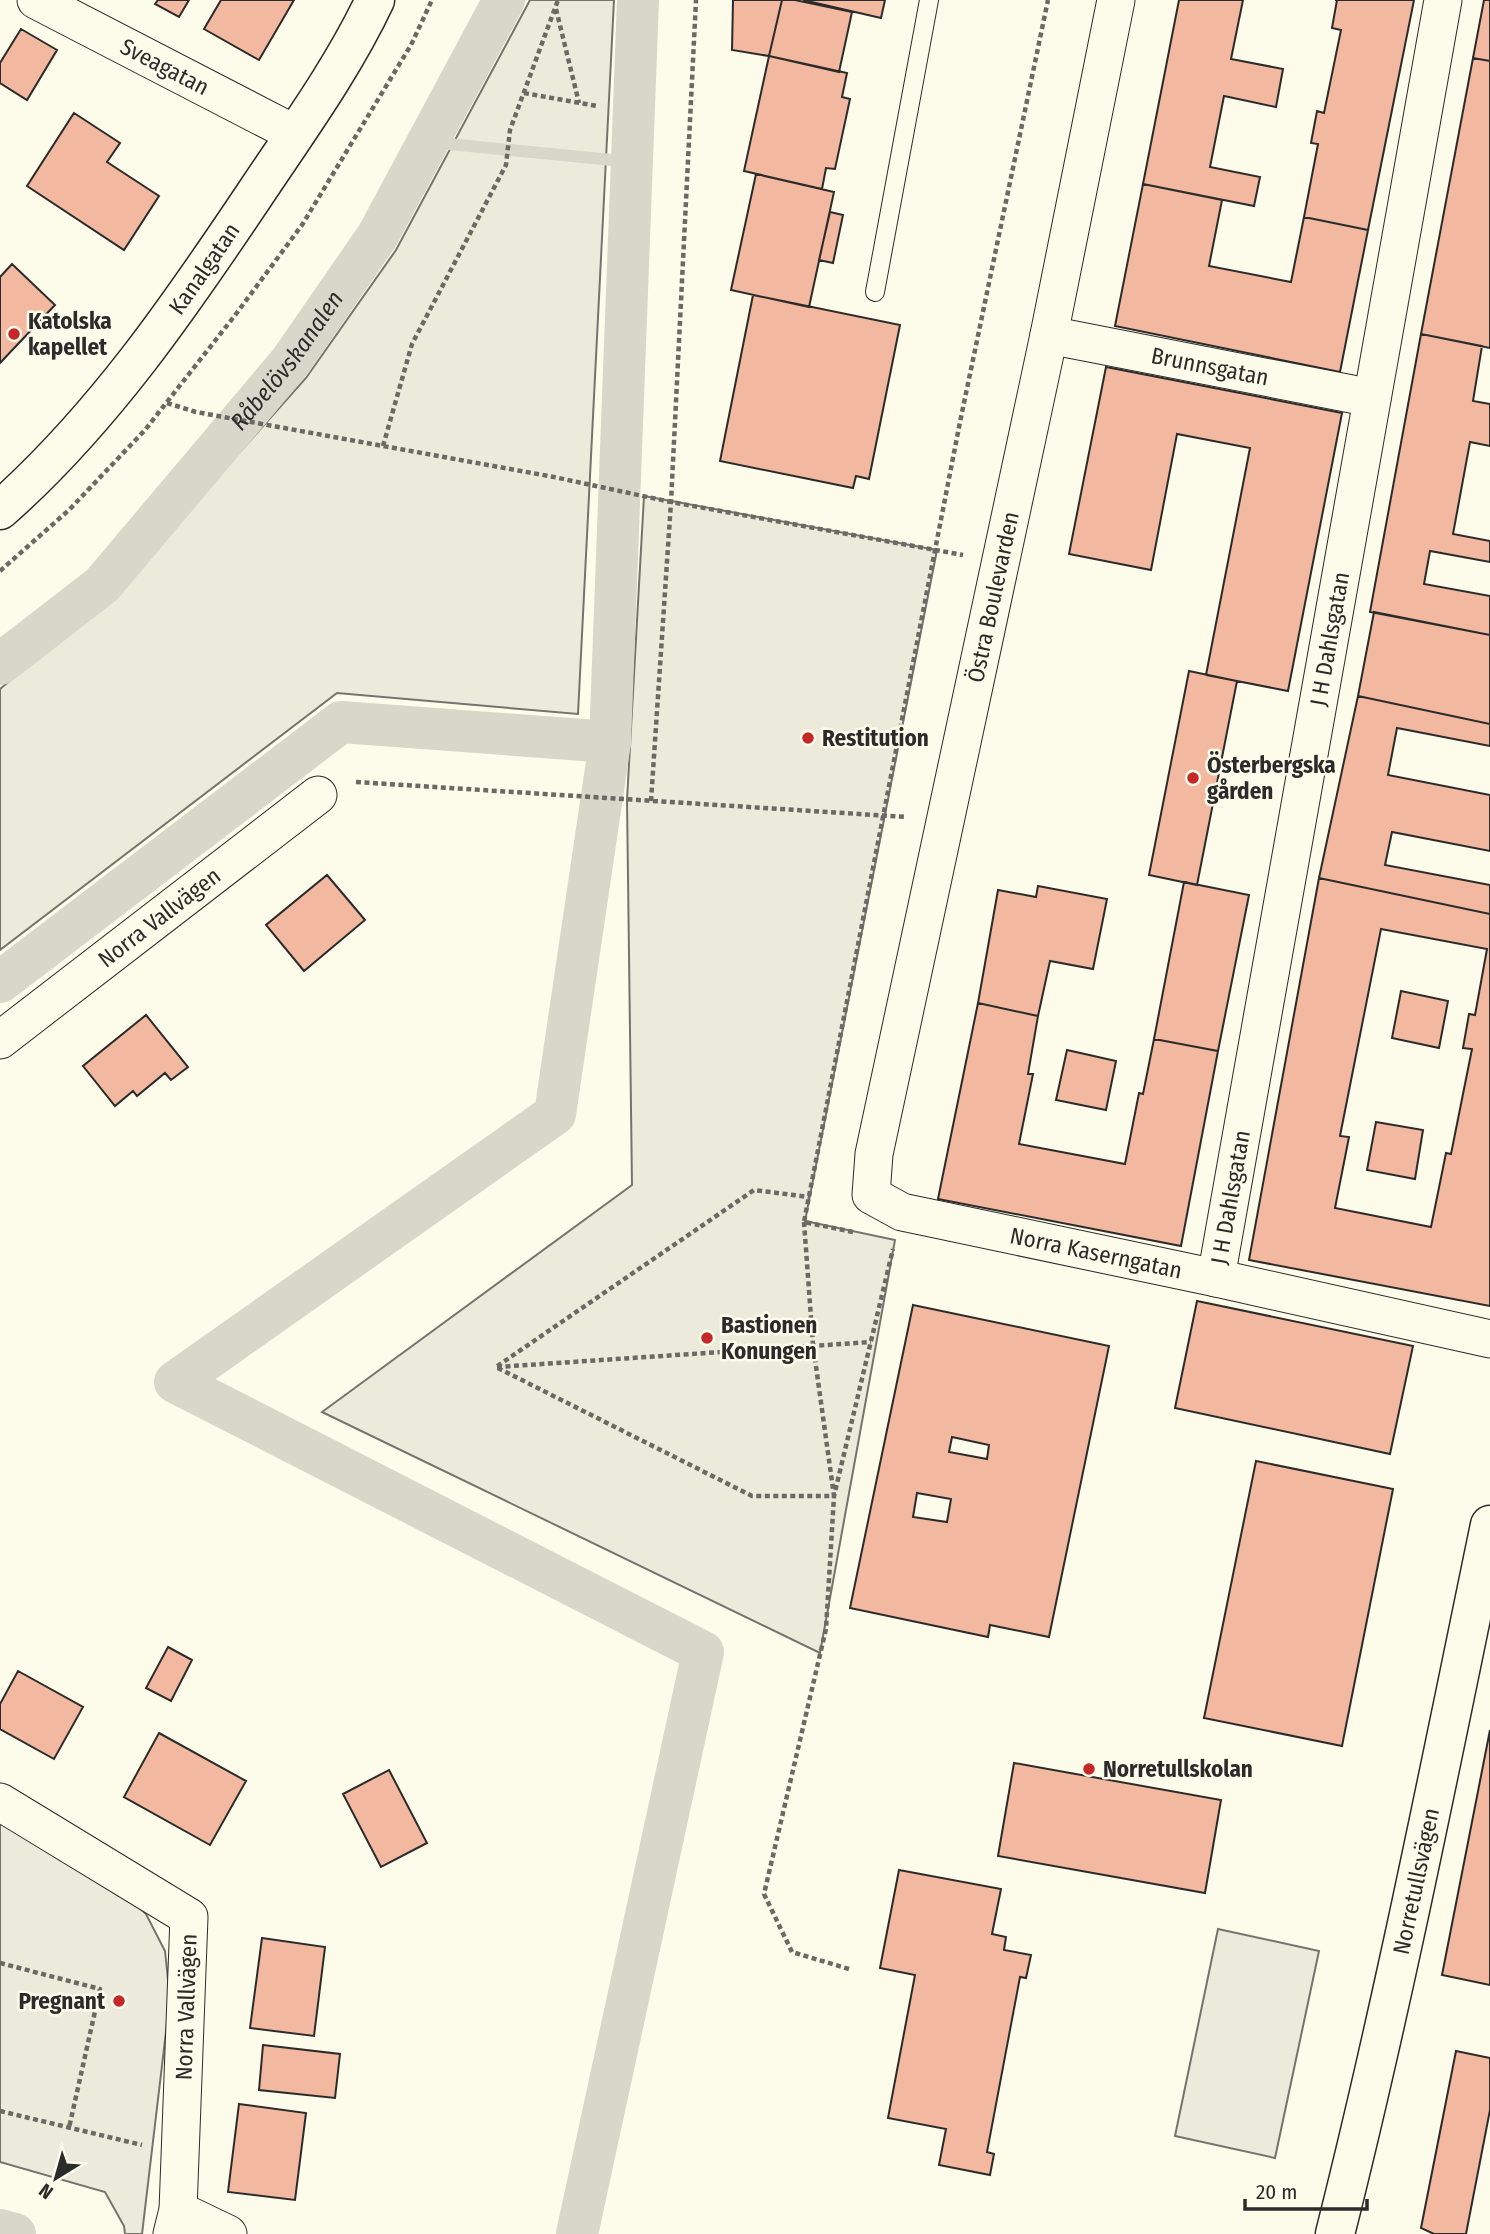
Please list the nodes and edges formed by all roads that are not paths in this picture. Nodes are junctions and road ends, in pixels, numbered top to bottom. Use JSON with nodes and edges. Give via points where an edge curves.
{"nodes":[{"id":1,"x":36,"y":0,"type":"edge"},
{"id":2,"x":374,"y":0,"type":"edge"},
{"id":3,"x":929,"y":0,"type":"edge"},
{"id":4,"x":1116,"y":0,"type":"edge"},
{"id":5,"x":1443,"y":0,"type":"edge"},
{"id":6,"x":295,"y":134,"type":"junction"},
{"id":7,"x":875,"y":292,"type":"dead end"},
{"id":8,"x":1049,"y":335,"type":"junction"},
{"id":9,"x":1372,"y":398,"type":"junction"},
{"id":10,"x":0,"y":510,"type":"edge"},
{"id":11,"x":318,"y":795,"type":"road end"},
{"id":12,"x":0,"y":1040,"type":"edge"},
{"id":13,"x":886,"y":1203,"type":"joint"},
{"id":14,"x":1216,"y":1278,"type":"junction"},
{"id":15,"x":1490,"y":1339,"type":"edge"},
{"id":16,"x":1490,"y":1525,"type":"edge"},
{"id":17,"x":0,"y":1802,"type":"edge"},
{"id":18,"x":175,"y":2222,"type":"edge"},
{"id":19,"x":228,"y":2234,"type":"edge"},
{"id":20,"x":1335,"y":2234,"type":"edge"}],
"edges":[{"from":1,"to":6,"type":"street","name":"Sveagatan"},
{"from":2,"to":6,"type":"street","name":"Kanalgatan","via":[[360,32]]},
{"from":3,"to":7,"type":"lane"},
{"from":4,"to":8,"type":"street","name":"Östra Boulevarden"},
{"from":5,"to":9,"type":"street","name":"J H Dahlsgatan"},
{"from":6,"to":10,"type":"street","name":"Kanalgatan","via":[[185,298],[74,438]]},
{"from":8,"to":9,"type":"street","name":"Brunnsgatan"},
{"from":8,"to":13,"type":"street","name":"Östra Boulevarden","via":[[874,1154]]},
{"from":9,"to":14,"type":"street","name":"J H Dahlsgatan"},
{"from":11,"to":12,"type":"street","name":"Norra Vallvägen"},
{"from":13,"to":14,"type":"street","name":"Norra Kaserngatan"},
{"from":14,"to":15,"type":"street","name":"Norra Kaserngatan"},
{"from":16,"to":20,"type":"street","name":"Norretullsvägen"},
{"from":17,"to":18,"type":"street","name":"Norra Vallvägen","via":[[189,1917]]},
{"from":18,"to":19,"type":"street"}]}
